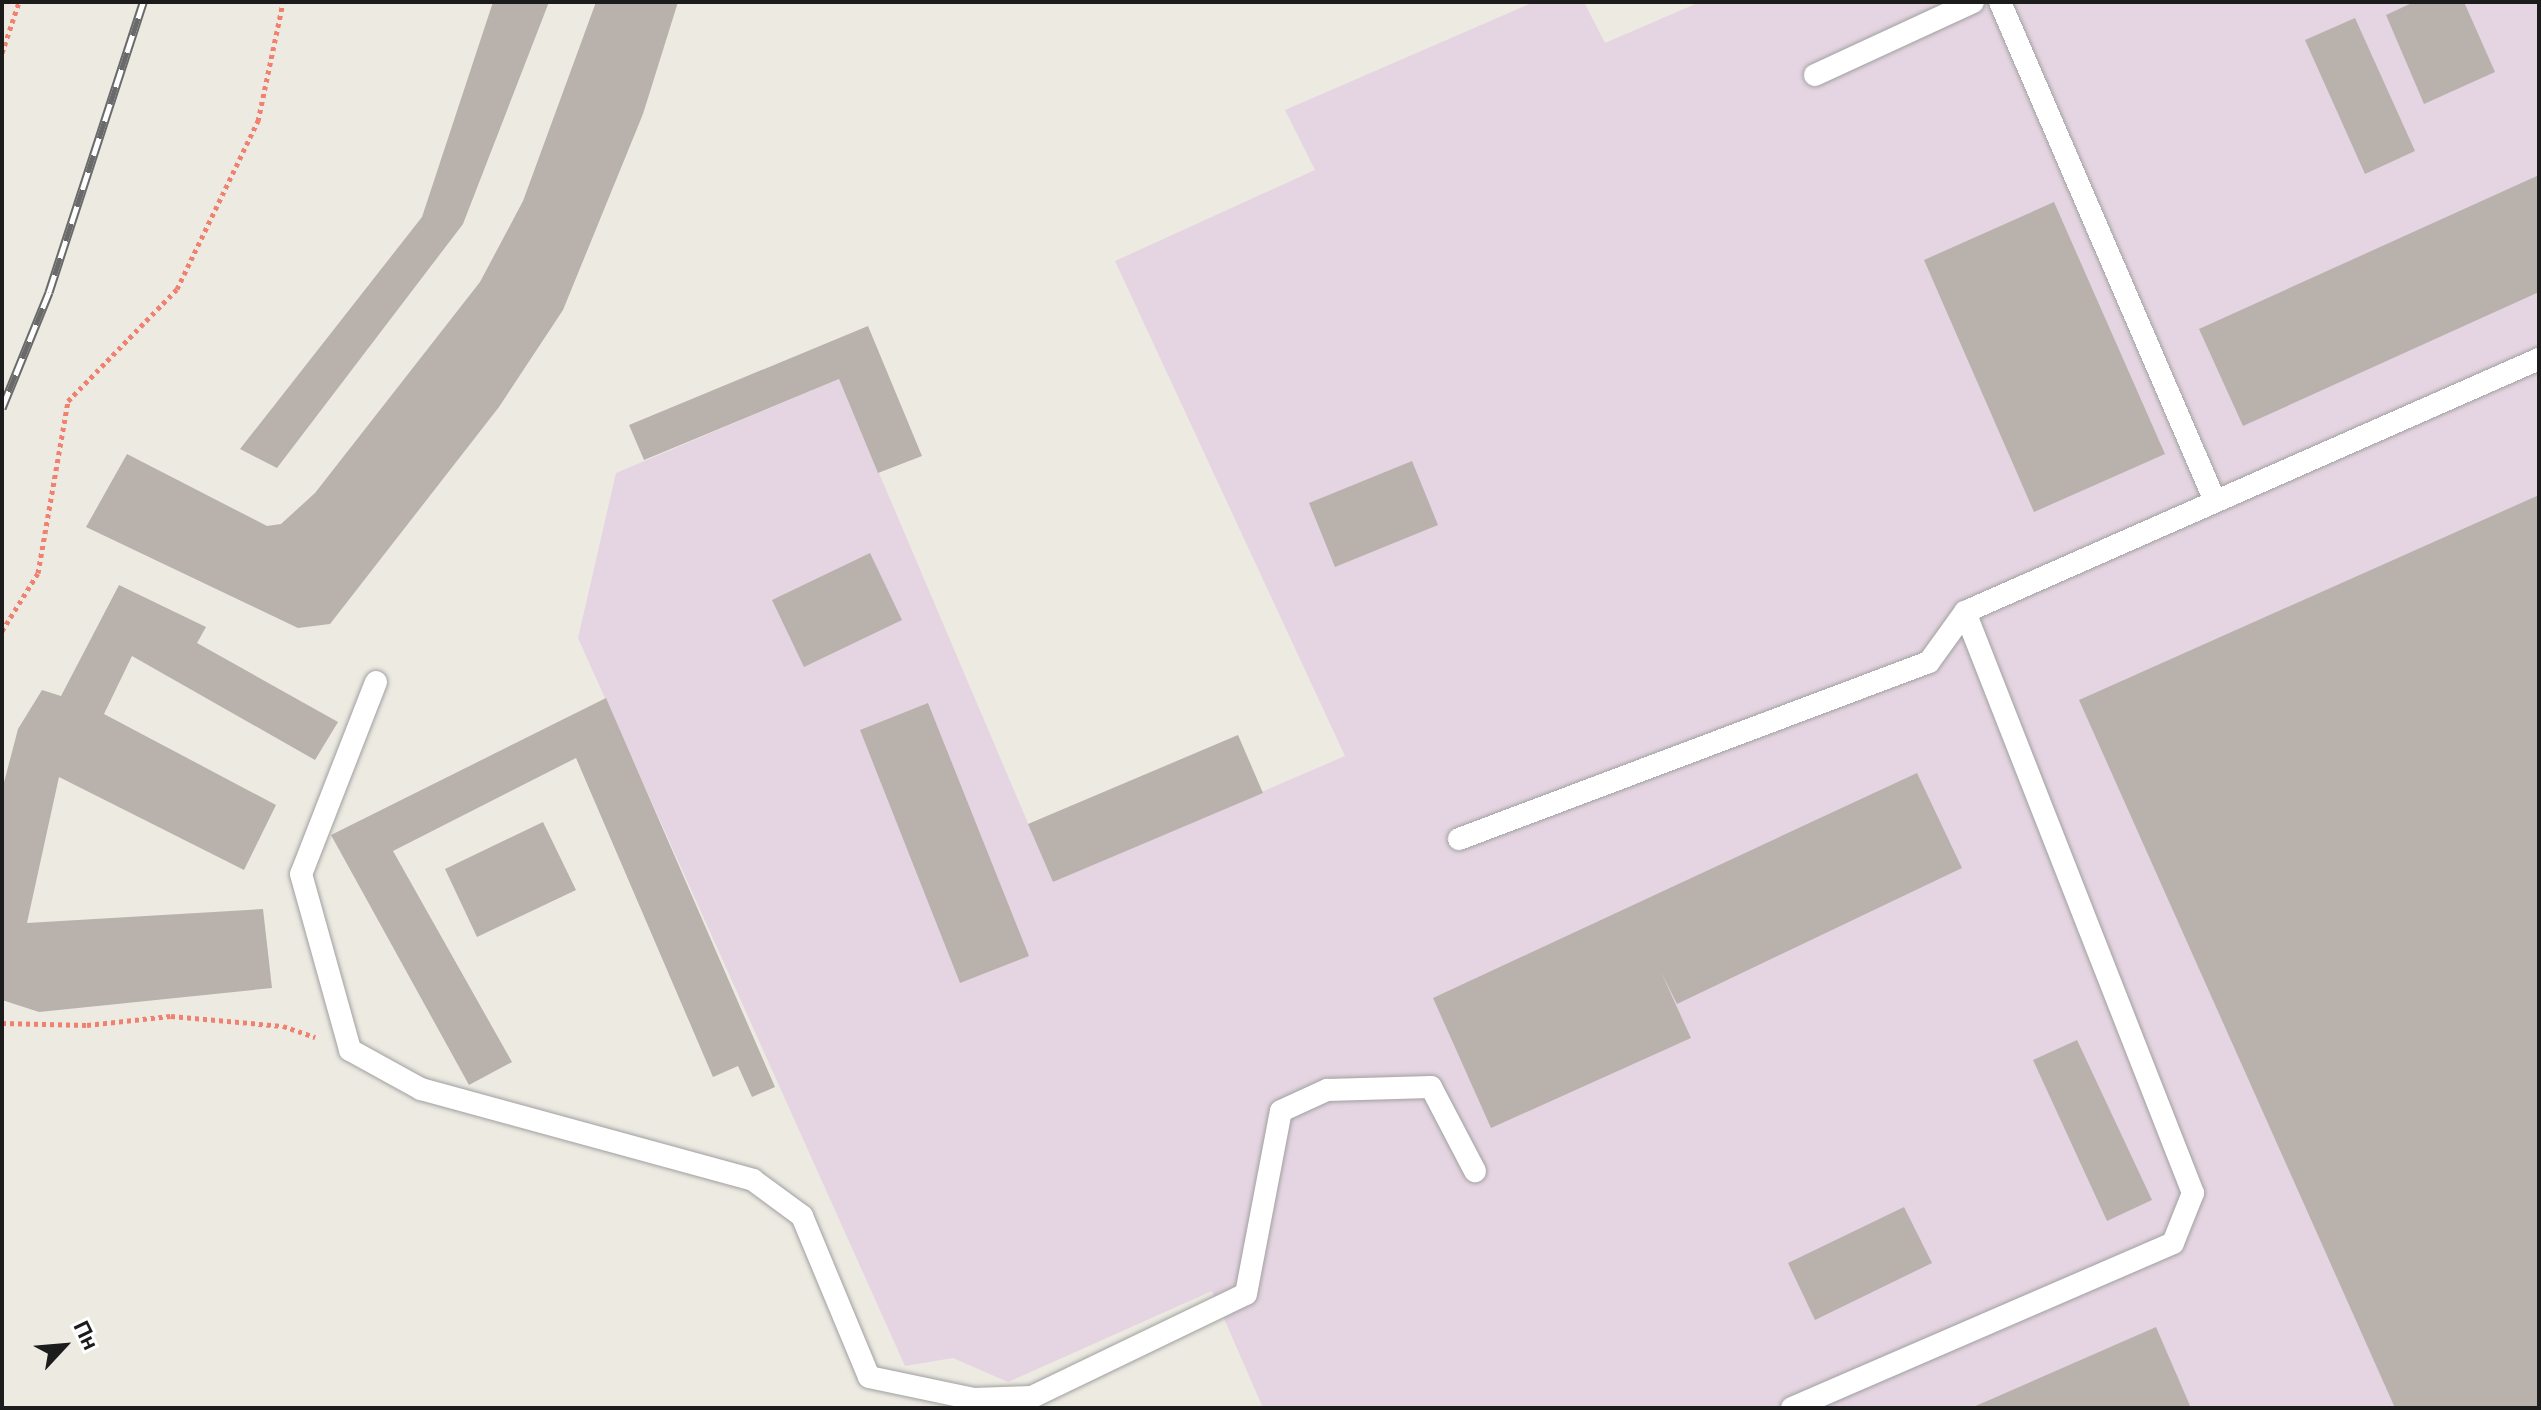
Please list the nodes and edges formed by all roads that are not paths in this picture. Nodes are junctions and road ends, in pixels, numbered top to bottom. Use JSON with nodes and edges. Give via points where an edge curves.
{"nodes":[{"id":1,"x":1973,"y":2,"type":"edge"},
{"id":2,"x":2000,"y":2,"type":"edge"},
{"id":3,"x":1815,"y":75,"type":"dead end"},
{"id":4,"x":2539,"y":359,"type":"edge"},
{"id":5,"x":2215,"y":501,"type":"junction"},
{"id":6,"x":1965,"y":612,"type":"junction"},
{"id":7,"x":376,"y":682,"type":"dead end"},
{"id":8,"x":1459,"y":839,"type":"dead end"},
{"id":9,"x":1475,"y":1171,"type":"dead end"},
{"id":10,"x":975,"y":1404,"type":"edge"},
{"id":11,"x":1792,"y":1408,"type":"edge"}],
"edges":[{"from":1,"to":3,"type":"lane"},
{"from":2,"to":5,"type":"lane"},
{"from":4,"to":5,"type":"lane"},
{"from":5,"to":6,"type":"lane"},
{"from":6,"to":8,"type":"lane","via":[[1929,662]]},
{"from":6,"to":11,"type":"lane","via":[[2193,1193],[2173,1243]]},
{"from":7,"to":10,"type":"lane","via":[[301,874],[350,1050],[421,1089],[753,1180],[802,1216],[869,1377]]},
{"from":9,"to":10,"type":"lane","via":[[1431,1087],[1327,1090],[1281,1111],[1246,1294],[1032,1397]]}]}
